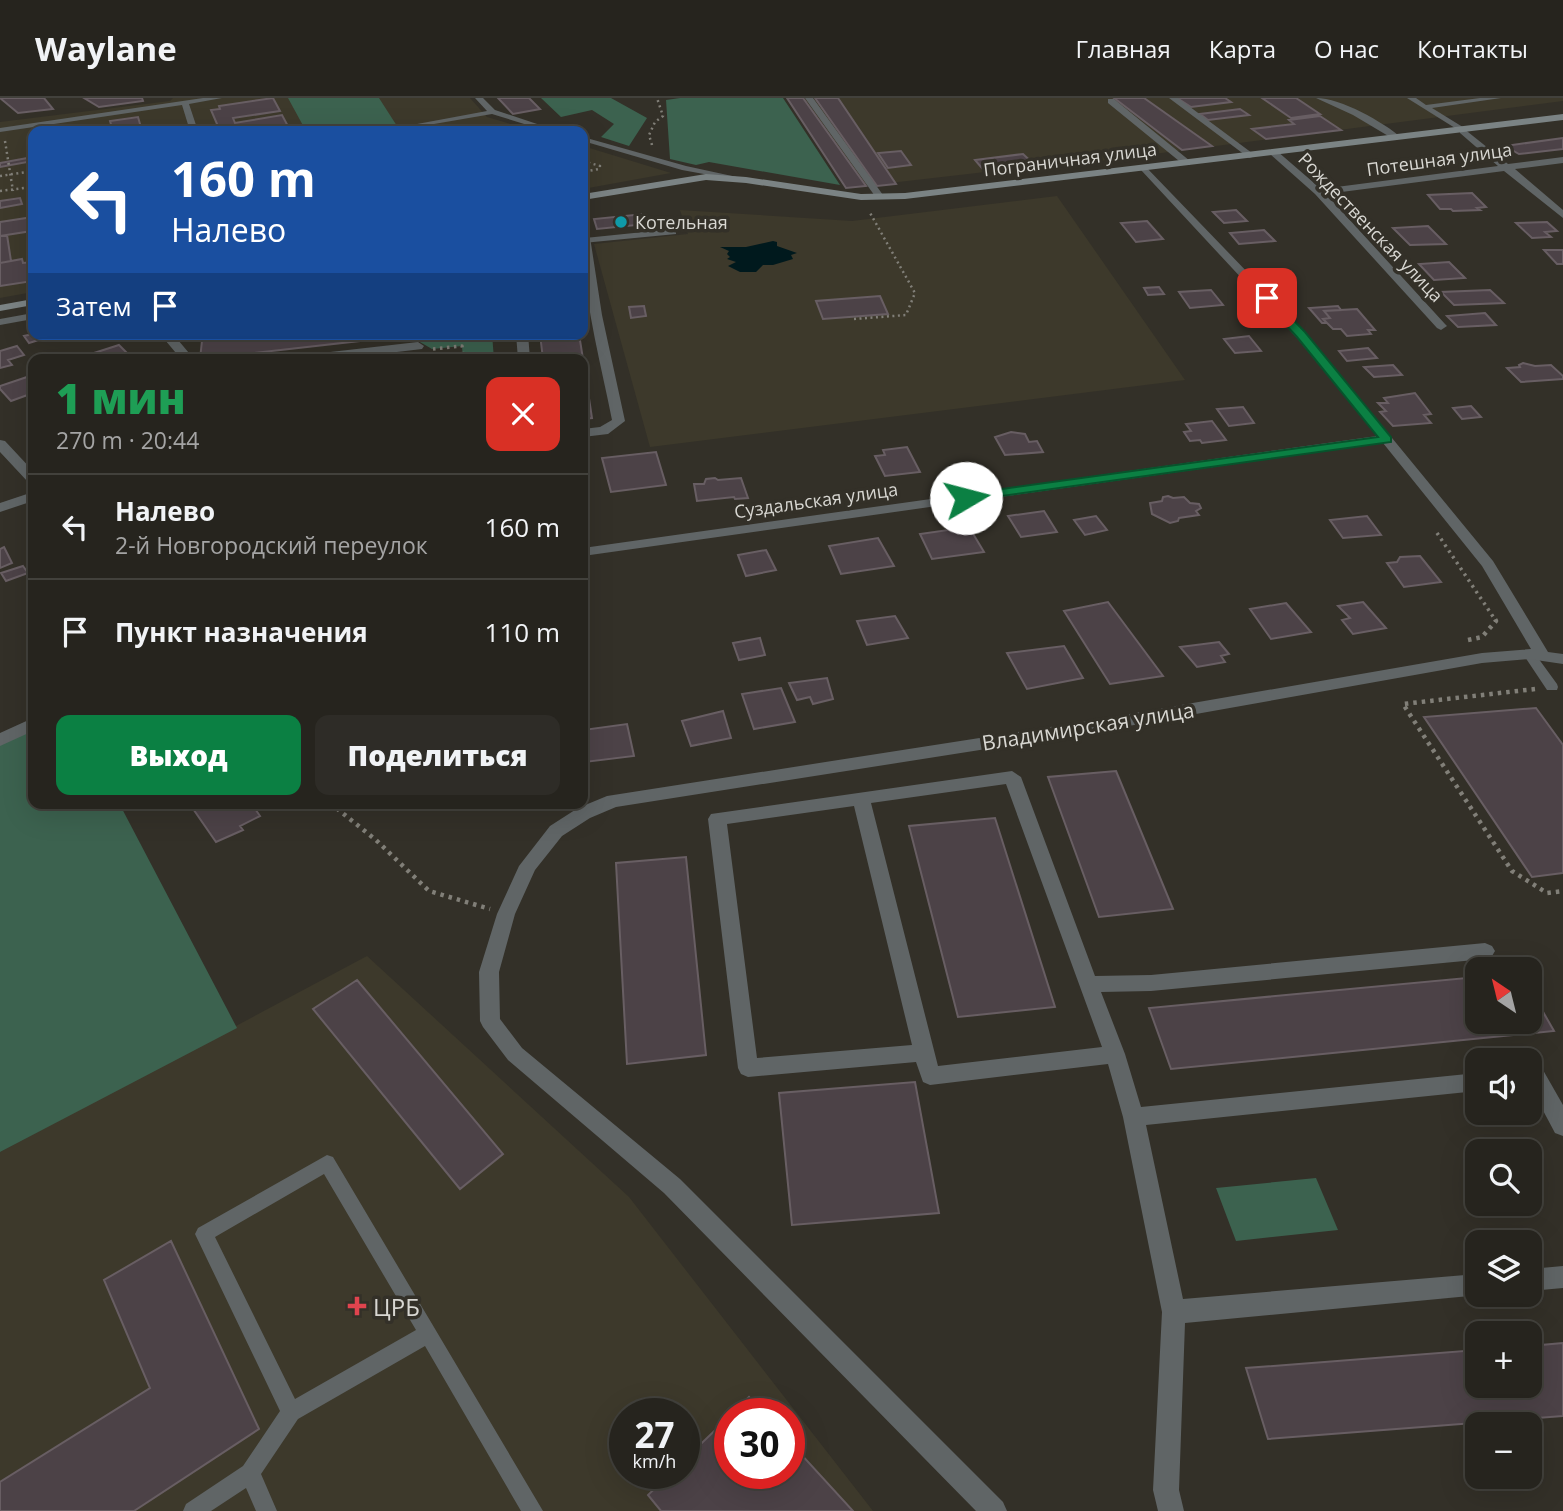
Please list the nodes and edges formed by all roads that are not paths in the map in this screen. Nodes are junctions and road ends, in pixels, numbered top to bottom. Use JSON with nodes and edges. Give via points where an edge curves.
{"nodes":[{"id":1,"x":218,"y":98,"type":"edge"},
{"id":2,"x":479,"y":98,"type":"edge"},
{"id":3,"x":810,"y":98,"type":"edge"},
{"id":4,"x":1173,"y":98,"type":"edge"},
{"id":5,"x":1320,"y":98,"type":"edge"},
{"id":6,"x":1411,"y":98,"type":"edge"},
{"id":7,"x":1497,"y":98,"type":"edge"},
{"id":8,"x":1111,"y":101,"type":"dead end"},
{"id":9,"x":185,"y":104,"type":"junction"},
{"id":10,"x":1424,"y":107,"type":"junction"},
{"id":11,"x":492,"y":112,"type":"junction"},
{"id":12,"x":1563,"y":117,"type":"edge"},
{"id":13,"x":28,"y":126,"type":"edge"},
{"id":14,"x":30,"y":126,"type":"edge"},
{"id":15,"x":192,"y":126,"type":"edge"},
{"id":16,"x":411,"y":126,"type":"edge"},
{"id":17,"x":538,"y":126,"type":"edge"},
{"id":18,"x":2,"y":130,"type":"edge"},
{"id":19,"x":1463,"y":131,"type":"junction"},
{"id":20,"x":1398,"y":138,"type":"junction"},
{"id":21,"x":588,"y":140,"type":"edge"},
{"id":22,"x":1275,"y":153,"type":"junction"},
{"id":23,"x":1252,"y":156,"type":"junction"},
{"id":24,"x":1563,"y":160,"type":"edge"},
{"id":25,"x":1187,"y":163,"type":"junction"},
{"id":26,"x":1509,"y":167,"type":"junction"},
{"id":27,"x":1144,"y":168,"type":"junction"},
{"id":28,"x":747,"y":180,"type":"junction"},
{"id":29,"x":1319,"y":192,"type":"junction"},
{"id":30,"x":588,"y":196,"type":"edge"},
{"id":31,"x":880,"y":197,"type":"junction"},
{"id":32,"x":1563,"y":215,"type":"edge"},
{"id":33,"x":673,"y":232,"type":"dead end"},
{"id":34,"x":588,"y":242,"type":"edge"},
{"id":35,"x":588,"y":285,"type":"edge"},
{"id":36,"x":28,"y":303,"type":"edge"},
{"id":37,"x":0,"y":308,"type":"edge"},
{"id":38,"x":28,"y":317,"type":"edge"},
{"id":39,"x":0,"y":322,"type":"edge"},
{"id":40,"x":1441,"y":326,"type":"dead end"},
{"id":41,"x":171,"y":340,"type":"edge"},
{"id":42,"x":418,"y":346,"type":"dead end"},
{"id":43,"x":184,"y":354,"type":"edge"},
{"id":44,"x":348,"y":354,"type":"edge"},
{"id":45,"x":588,"y":432,"type":"edge"},
{"id":46,"x":1387,"y":439,"type":"junction"},
{"id":47,"x":0,"y":444,"type":"edge"},
{"id":48,"x":28,"y":474,"type":"edge"},
{"id":49,"x":28,"y":498,"type":"edge"},
{"id":50,"x":0,"y":508,"type":"edge"},
{"id":51,"x":588,"y":551,"type":"edge"},
{"id":52,"x":1551,"y":659,"type":"edge"},
{"id":53,"x":1552,"y":687,"type":"road end"},
{"id":54,"x":28,"y":726,"type":"edge"},
{"id":55,"x":0,"y":740,"type":"edge"},
{"id":56,"x":861,"y":799,"type":"junction"},
{"id":57,"x":1485,"y":951,"type":"dead end"},
{"id":58,"x":1088,"y":984,"type":"junction"},
{"id":59,"x":924,"y":1053,"type":"junction"},
{"id":60,"x":1115,"y":1054,"type":"junction"},
{"id":61,"x":1465,"y":1083,"type":"edge"},
{"id":62,"x":1542,"y":1087,"type":"edge"},
{"id":63,"x":1135,"y":1118,"type":"junction"},
{"id":64,"x":1563,"y":1126,"type":"edge"},
{"id":65,"x":1563,"y":1277,"type":"edge"},
{"id":66,"x":1542,"y":1279,"type":"edge"},
{"id":67,"x":1465,"y":1286,"type":"edge"},
{"id":68,"x":1174,"y":1312,"type":"junction"},
{"id":69,"x":428,"y":1334,"type":"junction"},
{"id":70,"x":291,"y":1412,"type":"junction"},
{"id":71,"x":250,"y":1473,"type":"junction"},
{"id":72,"x":193,"y":1511,"type":"edge"},
{"id":73,"x":267,"y":1511,"type":"edge"},
{"id":74,"x":533,"y":1511,"type":"edge"},
{"id":75,"x":994,"y":1511,"type":"edge"},
{"id":76,"x":1171,"y":1511,"type":"edge"}],
"edges":[{"from":1,"to":9,"type":"lane"},
{"from":2,"to":11,"type":"lane"},
{"from":3,"to":31,"type":"lane"},
{"from":4,"to":23,"type":"lane"},
{"from":5,"to":20,"type":"lane"},
{"from":6,"to":10,"type":"lane"},
{"from":7,"to":10,"type":"lane"},
{"from":8,"to":25,"type":"lane"},
{"from":9,"to":14,"type":"lane"},
{"from":9,"to":15,"type":"lane"},
{"from":10,"to":19,"type":"lane"},
{"from":11,"to":16,"type":"lane"},
{"from":11,"to":17,"type":"lane"},
{"from":12,"to":19,"type":"street","name":"Пограничная улица"},
{"from":13,"to":18,"type":"lane"},
{"from":19,"to":20,"type":"street","name":"Пограничная улица"},
{"from":19,"to":26,"type":"street"},
{"from":20,"to":22,"type":"street","name":"Пограничная улица"},
{"from":21,"to":28,"type":"lane"},
{"from":22,"to":23,"type":"street","name":"Пограничная улица"},
{"from":22,"to":29,"type":"street","name":"Рождественская улица"},
{"from":23,"to":25,"type":"street","name":"Пограничная улица"},
{"from":24,"to":26,"type":"street","name":"Потешная улица"},
{"from":25,"to":27,"type":"street","name":"Пограничная улица"},
{"from":26,"to":29,"type":"street","name":"Потешная улица"},
{"from":26,"to":32,"type":"street"},
{"from":27,"to":31,"type":"street","name":"Пограничная улица"},
{"from":27,"to":46,"type":"street","via":[[1301,335]]},
{"from":28,"to":30,"type":"street","name":"Пограничная улица","via":[[687,178]]},
{"from":28,"to":31,"type":"street","name":"Пограничная улица"},
{"from":29,"to":40,"type":"street","name":"Рождественская улица"},
{"from":33,"to":34,"type":"lane"},
{"from":35,"to":45,"type":"street","via":[[619,421],[603,431]]},
{"from":36,"to":37,"type":"street"},
{"from":38,"to":39,"type":"lane"},
{"from":41,"to":43,"type":"street"},
{"from":42,"to":44,"type":"street"},
{"from":46,"to":51,"type":"street","name":"Суздальская улица"},
{"from":46,"to":52,"type":"street","via":[[1488,564]]},
{"from":47,"to":48,"type":"street"},
{"from":49,"to":50,"type":"street"},
{"from":52,"to":53,"type":"lane"},
{"from":52,"to":75,"type":"street","name":"Владимирская улица","via":[[1482,658],[1089,727],[613,801],[556,831],[528,866],[506,914],[489,972],[490,1021],[515,1054],[672,1186]]},
{"from":54,"to":55,"type":"street"},
{"from":56,"to":58,"type":"street","via":[[1012,777]]},
{"from":56,"to":59,"type":"street"},
{"from":56,"to":59,"type":"street","via":[[717,819],[748,1068]]},
{"from":57,"to":58,"type":"street","via":[[1151,984]]},
{"from":58,"to":60,"type":"street"},
{"from":59,"to":60,"type":"street","via":[[930,1076]]},
{"from":60,"to":63,"type":"street"},
{"from":61,"to":63,"type":"street"},
{"from":62,"to":64,"type":"street"},
{"from":63,"to":68,"type":"street"},
{"from":65,"to":66,"type":"street"},
{"from":67,"to":68,"type":"street"},
{"from":68,"to":76,"type":"street","via":[[1166,1490]]},
{"from":69,"to":70,"type":"lane"},
{"from":69,"to":70,"type":"lane","via":[[327,1163],[204,1234]]},
{"from":69,"to":74,"type":"lane"},
{"from":70,"to":71,"type":"lane"},
{"from":71,"to":72,"type":"lane"},
{"from":71,"to":73,"type":"lane"}]}
